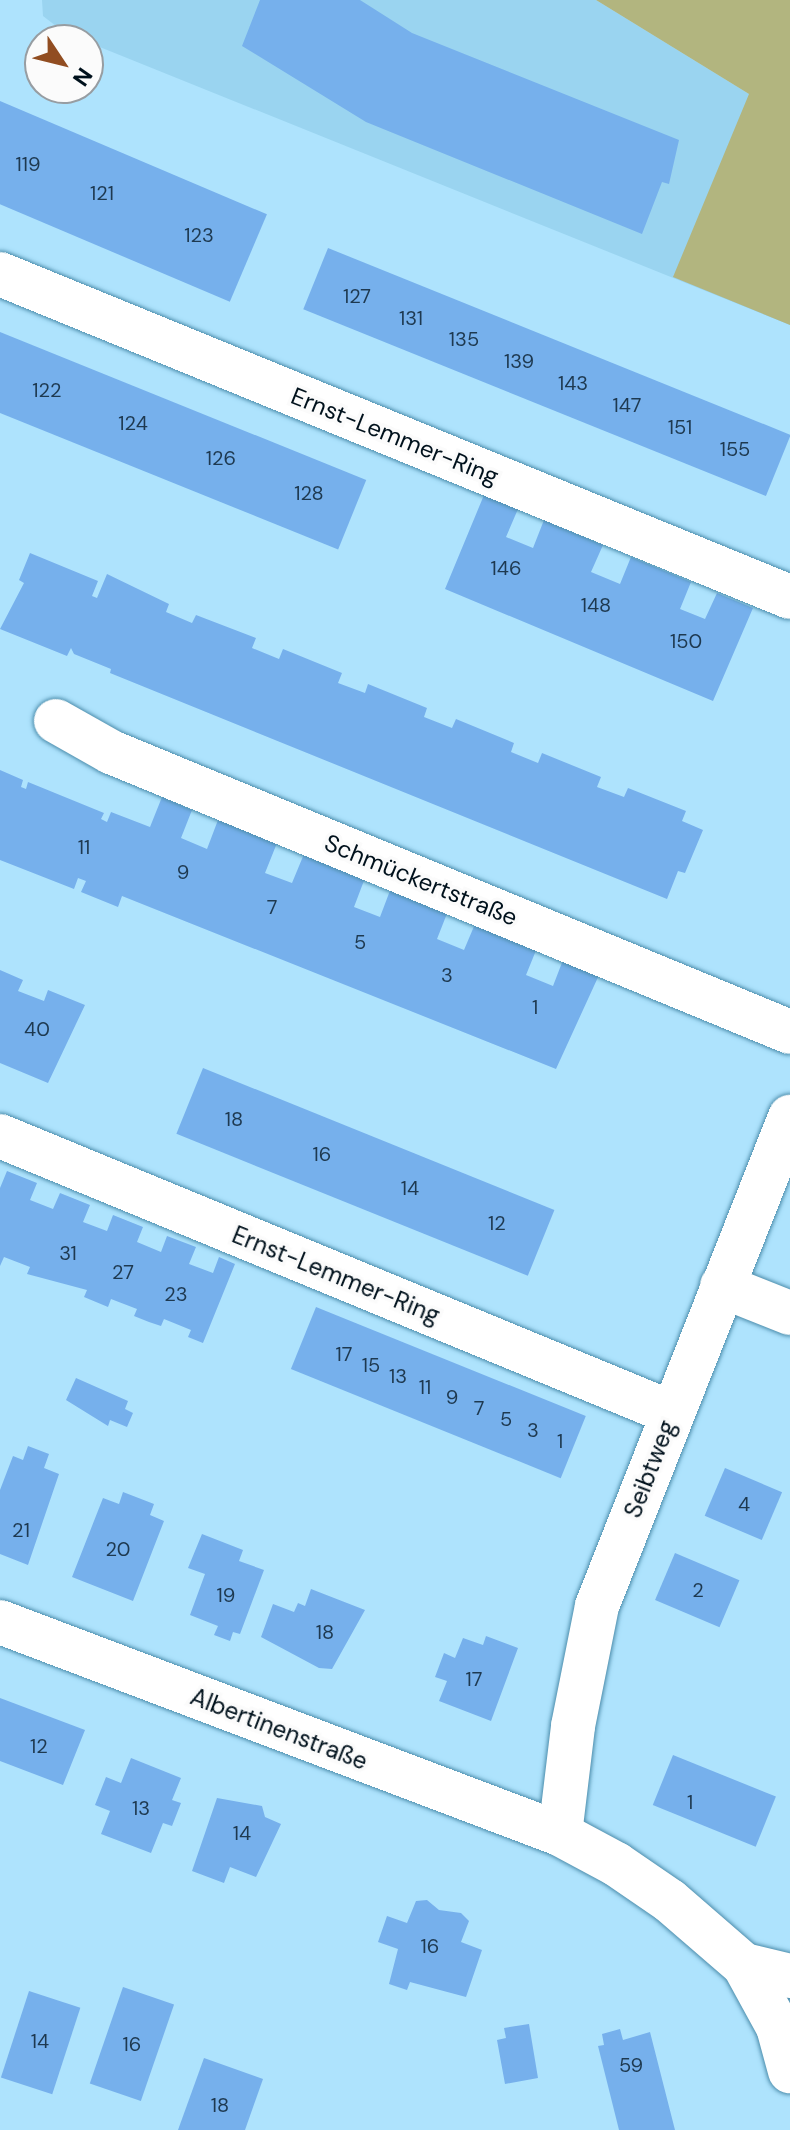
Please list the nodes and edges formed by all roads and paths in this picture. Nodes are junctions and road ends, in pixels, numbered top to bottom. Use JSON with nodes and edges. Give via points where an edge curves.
{"nodes":[{"id":1,"x":0,"y":274,"type":"edge"},
{"id":2,"x":790,"y":597,"type":"edge"},
{"id":3,"x":56,"y":721,"type":"dead end"},
{"id":4,"x":790,"y":1032,"type":"edge"},
{"id":5,"x":790,"y":1117,"type":"edge"},
{"id":6,"x":0,"y":1136,"type":"edge"},
{"id":7,"x":722,"y":1286,"type":"junction"},
{"id":8,"x":790,"y":1313,"type":"edge"},
{"id":9,"x":672,"y":1413,"type":"junction"},
{"id":10,"x":0,"y":1622,"type":"edge"},
{"id":11,"x":560,"y":1834,"type":"junction"},
{"id":12,"x":744,"y":1965,"type":"junction"},
{"id":13,"x":790,"y":1976,"type":"edge"},
{"id":14,"x":790,"y":2071,"type":"edge"}],
"edges":[{"from":1,"to":2,"type":"street","name":"Ernst-Lemmer-Ring"},
{"from":3,"to":4,"type":"street","name":"Schmückertstraße","via":[[133,762]]},
{"from":5,"to":7,"type":"street","name":"Seibtweg"},
{"from":6,"to":9,"type":"street","name":"Ernst-Lemmer-Ring"},
{"from":7,"to":8,"type":"street"},
{"from":7,"to":9,"type":"street","name":"Seibtweg"},
{"from":9,"to":11,"type":"street","name":"Seibtweg","via":[[597,1606],[573,1726]]},
{"from":10,"to":11,"type":"street","name":"Albertinenstraße"},
{"from":11,"to":12,"type":"street","name":"Albertinenstraße","via":[[659,1894]]},
{"from":12,"to":13,"type":"street"},
{"from":12,"to":14,"type":"street","via":[[778,2027]]}]}
